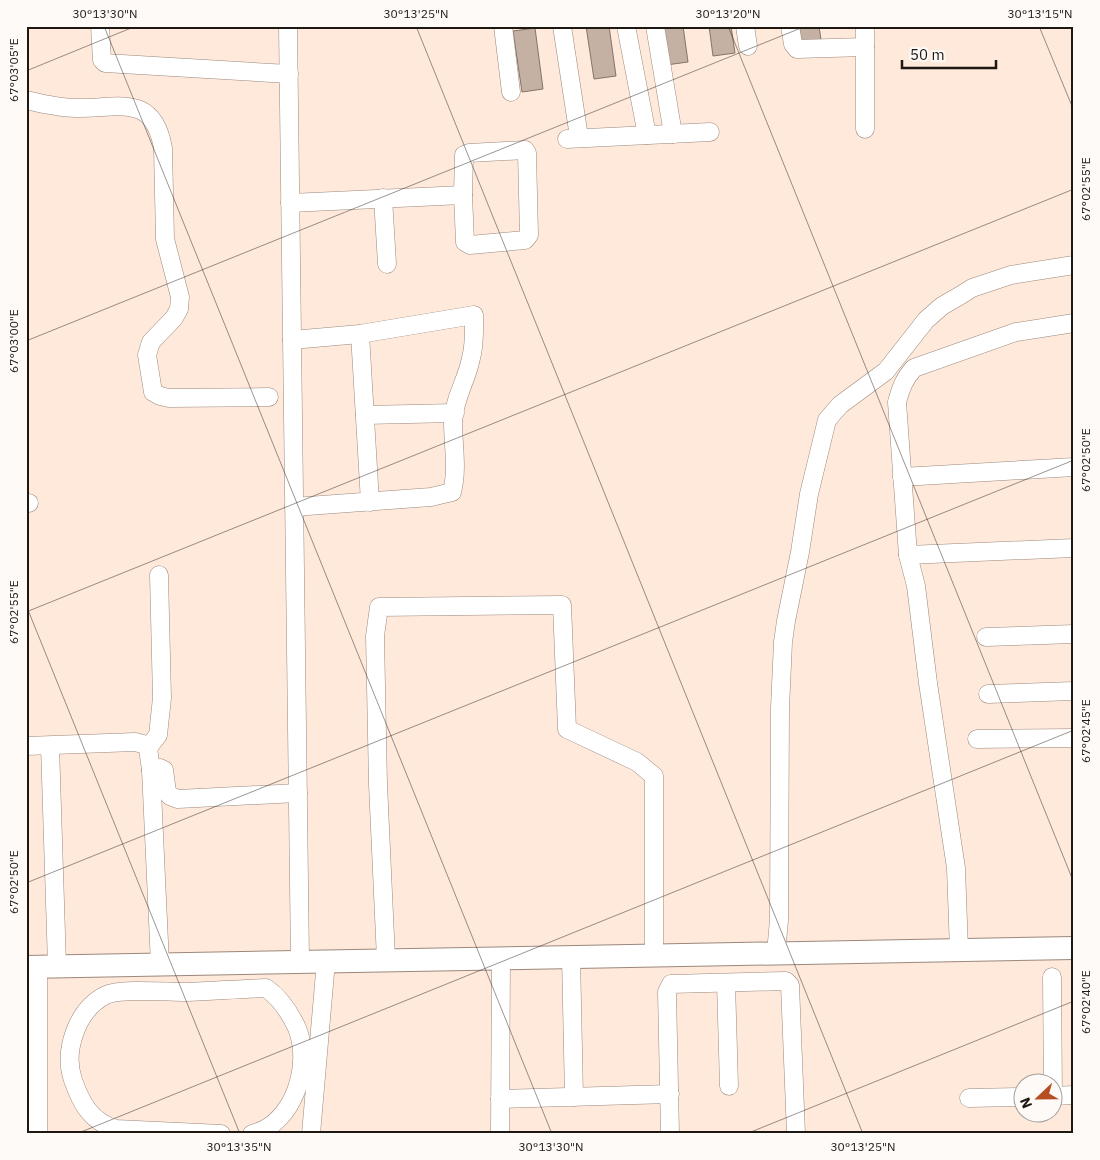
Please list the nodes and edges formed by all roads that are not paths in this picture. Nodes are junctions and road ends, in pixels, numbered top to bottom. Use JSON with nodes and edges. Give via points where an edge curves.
{"nodes":[{"id":1,"x":100,"y":26,"type":"edge"},
{"id":2,"x":288,"y":26,"type":"edge"},
{"id":3,"x":503,"y":26,"type":"edge"},
{"id":4,"x":562,"y":26,"type":"edge"},
{"id":5,"x":626,"y":26,"type":"edge"},
{"id":6,"x":655,"y":26,"type":"edge"},
{"id":7,"x":745,"y":26,"type":"edge"},
{"id":8,"x":790,"y":26,"type":"edge"},
{"id":9,"x":865,"y":26,"type":"edge"},
{"id":10,"x":748,"y":46,"type":"dead end"},
{"id":11,"x":865,"y":47,"type":"junction"},
{"id":12,"x":288,"y":74,"type":"junction"},
{"id":13,"x":511,"y":92,"type":"dead end"},
{"id":14,"x":26,"y":100,"type":"edge"},
{"id":15,"x":865,"y":129,"type":"dead end"},
{"id":16,"x":710,"y":132,"type":"dead end"},
{"id":17,"x":672,"y":134,"type":"junction"},
{"id":18,"x":647,"y":135,"type":"junction"},
{"id":19,"x":463,"y":194,"type":"junction"},
{"id":20,"x":384,"y":198,"type":"junction"},
{"id":21,"x":290,"y":203,"type":"junction"},
{"id":22,"x":387,"y":264,"type":"dead end"},
{"id":23,"x":1074,"y":265,"type":"edge"},
{"id":24,"x":1074,"y":323,"type":"edge"},
{"id":25,"x":360,"y":334,"type":"junction"},
{"id":26,"x":292,"y":340,"type":"junction"},
{"id":27,"x":268,"y":397,"type":"dead end"},
{"id":28,"x":454,"y":413,"type":"junction"},
{"id":29,"x":364,"y":415,"type":"junction"},
{"id":30,"x":1074,"y":467,"type":"edge"},
{"id":31,"x":902,"y":477,"type":"junction"},
{"id":32,"x":370,"y":502,"type":"junction"},
{"id":33,"x":294,"y":507,"type":"junction"},
{"id":34,"x":1074,"y":548,"type":"edge"},
{"id":35,"x":908,"y":555,"type":"junction"},
{"id":36,"x":159,"y":575,"type":"dead end"},
{"id":37,"x":1074,"y":634,"type":"edge"},
{"id":38,"x":986,"y":637,"type":"dead end"},
{"id":39,"x":1074,"y":691,"type":"edge"},
{"id":40,"x":988,"y":694,"type":"dead end"},
{"id":41,"x":1074,"y":738,"type":"edge"},
{"id":42,"x":977,"y":739,"type":"dead end"},
{"id":43,"x":26,"y":746,"type":"edge"},
{"id":44,"x":50,"y":746,"type":"junction"},
{"id":45,"x":148,"y":748,"type":"junction"},
{"id":46,"x":151,"y":770,"type":"junction"},
{"id":47,"x":298,"y":793,"type":"junction"},
{"id":48,"x":1074,"y":948,"type":"edge"},
{"id":49,"x":959,"y":950,"type":"junction"},
{"id":50,"x":776,"y":952,"type":"junction"},
{"id":51,"x":654,"y":955,"type":"junction"},
{"id":52,"x":571,"y":956,"type":"junction"},
{"id":53,"x":501,"y":958,"type":"junction"},
{"id":54,"x":326,"y":960,"type":"junction"},
{"id":55,"x":386,"y":960,"type":"junction"},
{"id":56,"x":300,"y":961,"type":"junction"},
{"id":57,"x":160,"y":964,"type":"junction"},
{"id":58,"x":40,"y":966,"type":"edge"},
{"id":59,"x":1052,"y":977,"type":"dead end"},
{"id":60,"x":726,"y":983,"type":"junction"},
{"id":61,"x":321,"y":1023,"type":"junction"},
{"id":62,"x":297,"y":1028,"type":"junction"},
{"id":63,"x":1053,"y":1072,"type":"edge"},
{"id":64,"x":728,"y":1086,"type":"dead end"},
{"id":65,"x":670,"y":1094,"type":"junction"},
{"id":66,"x":574,"y":1097,"type":"junction"},
{"id":67,"x":1012,"y":1097,"type":"edge"},
{"id":68,"x":969,"y":1098,"type":"dead end"},
{"id":69,"x":500,"y":1099,"type":"junction"},
{"id":70,"x":271,"y":1131,"type":"edge"},
{"id":71,"x":38,"y":1134,"type":"edge"},
{"id":72,"x":221,"y":1134,"type":"edge"},
{"id":73,"x":252,"y":1134,"type":"edge"},
{"id":74,"x":311,"y":1134,"type":"edge"},
{"id":75,"x":500,"y":1134,"type":"edge"},
{"id":76,"x":670,"y":1134,"type":"edge"},
{"id":77,"x":796,"y":1134,"type":"edge"}],
"edges":[{"from":1,"to":12,"type":"street","via":[[102,60],[105,63]]},
{"from":2,"to":12,"type":"street"},
{"from":3,"to":13,"type":"street"},
{"from":4,"to":18,"type":"street","via":[[573,138]]},
{"from":5,"to":18,"type":"street"},
{"from":6,"to":17,"type":"street"},
{"from":7,"to":10,"type":"street"},
{"from":8,"to":11,"type":"street","via":[[797,49]]},
{"from":9,"to":11,"type":"street"},
{"from":11,"to":15,"type":"street"},
{"from":12,"to":21,"type":"street"},
{"from":14,"to":27,"type":"street","via":[[59,108],[130,106],[145,112],[161,134],[165,239],[180,297],[174,318],[151,342],[147,355],[153,392],[169,398]]},
{"from":16,"to":17,"type":"street"},
{"from":17,"to":18,"type":"street"},
{"from":19,"to":19,"type":"street","via":[[465,242],[470,245],[525,240],[529,235],[525,150],[464,155]]},
{"from":19,"to":20,"type":"street"},
{"from":20,"to":21,"type":"street"},
{"from":20,"to":22,"type":"street"},
{"from":21,"to":26,"type":"street"},
{"from":23,"to":50,"type":"street","via":[[1011,275],[961,294],[926,320],[886,371],[840,405],[827,420],[809,494],[783,642]]},
{"from":24,"to":31,"type":"street","via":[[1016,332],[914,368],[901,385],[897,402]]},
{"from":25,"to":26,"type":"street"},
{"from":25,"to":28,"type":"street","via":[[474,315],[472,358]]},
{"from":25,"to":29,"type":"street"},
{"from":26,"to":33,"type":"street"},
{"from":28,"to":29,"type":"street"},
{"from":28,"to":32,"type":"street","via":[[455,482],[452,492],[432,497]]},
{"from":29,"to":32,"type":"street"},
{"from":30,"to":31,"type":"street"},
{"from":31,"to":35,"type":"street"},
{"from":32,"to":33,"type":"street"},
{"from":33,"to":47,"type":"street"},
{"from":34,"to":35,"type":"street"},
{"from":35,"to":49,"type":"street","via":[[916,586],[956,868]]},
{"from":36,"to":45,"type":"street","via":[[162,698],[158,735]]},
{"from":37,"to":38,"type":"street"},
{"from":39,"to":40,"type":"street"},
{"from":41,"to":42,"type":"street"},
{"from":43,"to":44,"type":"street"},
{"from":44,"to":45,"type":"street","via":[[135,742]]},
{"from":44,"to":58,"type":"street"},
{"from":45,"to":46,"type":"street"},
{"from":46,"to":47,"type":"street","via":[[164,770],[167,792],[178,798]]},
{"from":46,"to":57,"type":"street"},
{"from":47,"to":56,"type":"street"},
{"from":48,"to":49,"type":"main road"},
{"from":49,"to":50,"type":"main road"},
{"from":50,"to":51,"type":"main road"},
{"from":51,"to":52,"type":"main road"},
{"from":51,"to":55,"type":"street","via":[[654,776],[637,762],[567,729],[562,605],[379,607],[375,636]]},
{"from":52,"to":53,"type":"main road"},
{"from":52,"to":66,"type":"street"},
{"from":53,"to":55,"type":"main road"},
{"from":53,"to":69,"type":"street"},
{"from":54,"to":55,"type":"main road"},
{"from":54,"to":56,"type":"main road"},
{"from":54,"to":61,"type":"street"},
{"from":56,"to":57,"type":"main road"},
{"from":57,"to":58,"type":"main road"},
{"from":58,"to":71,"type":"street"},
{"from":59,"to":63,"type":"street"},
{"from":60,"to":64,"type":"street"},
{"from":60,"to":65,"type":"street","via":[[669,986]]},
{"from":60,"to":77,"type":"street","via":[[786,981],[790,985]]},
{"from":61,"to":62,"type":"street"},
{"from":61,"to":74,"type":"street"},
{"from":62,"to":70,"type":"street","via":[[302,1059],[299,1082],[290,1105]]},
{"from":62,"to":72,"type":"street","via":[[266,988],[120,992],[105,995],[85,1012],[72,1039],[69,1063],[78,1094],[88,1111],[103,1126]]},
{"from":65,"to":66,"type":"street"},
{"from":65,"to":76,"type":"street"},
{"from":66,"to":69,"type":"street"},
{"from":67,"to":68,"type":"street"},
{"from":69,"to":75,"type":"street"},
{"from":70,"to":73,"type":"street"}]}
